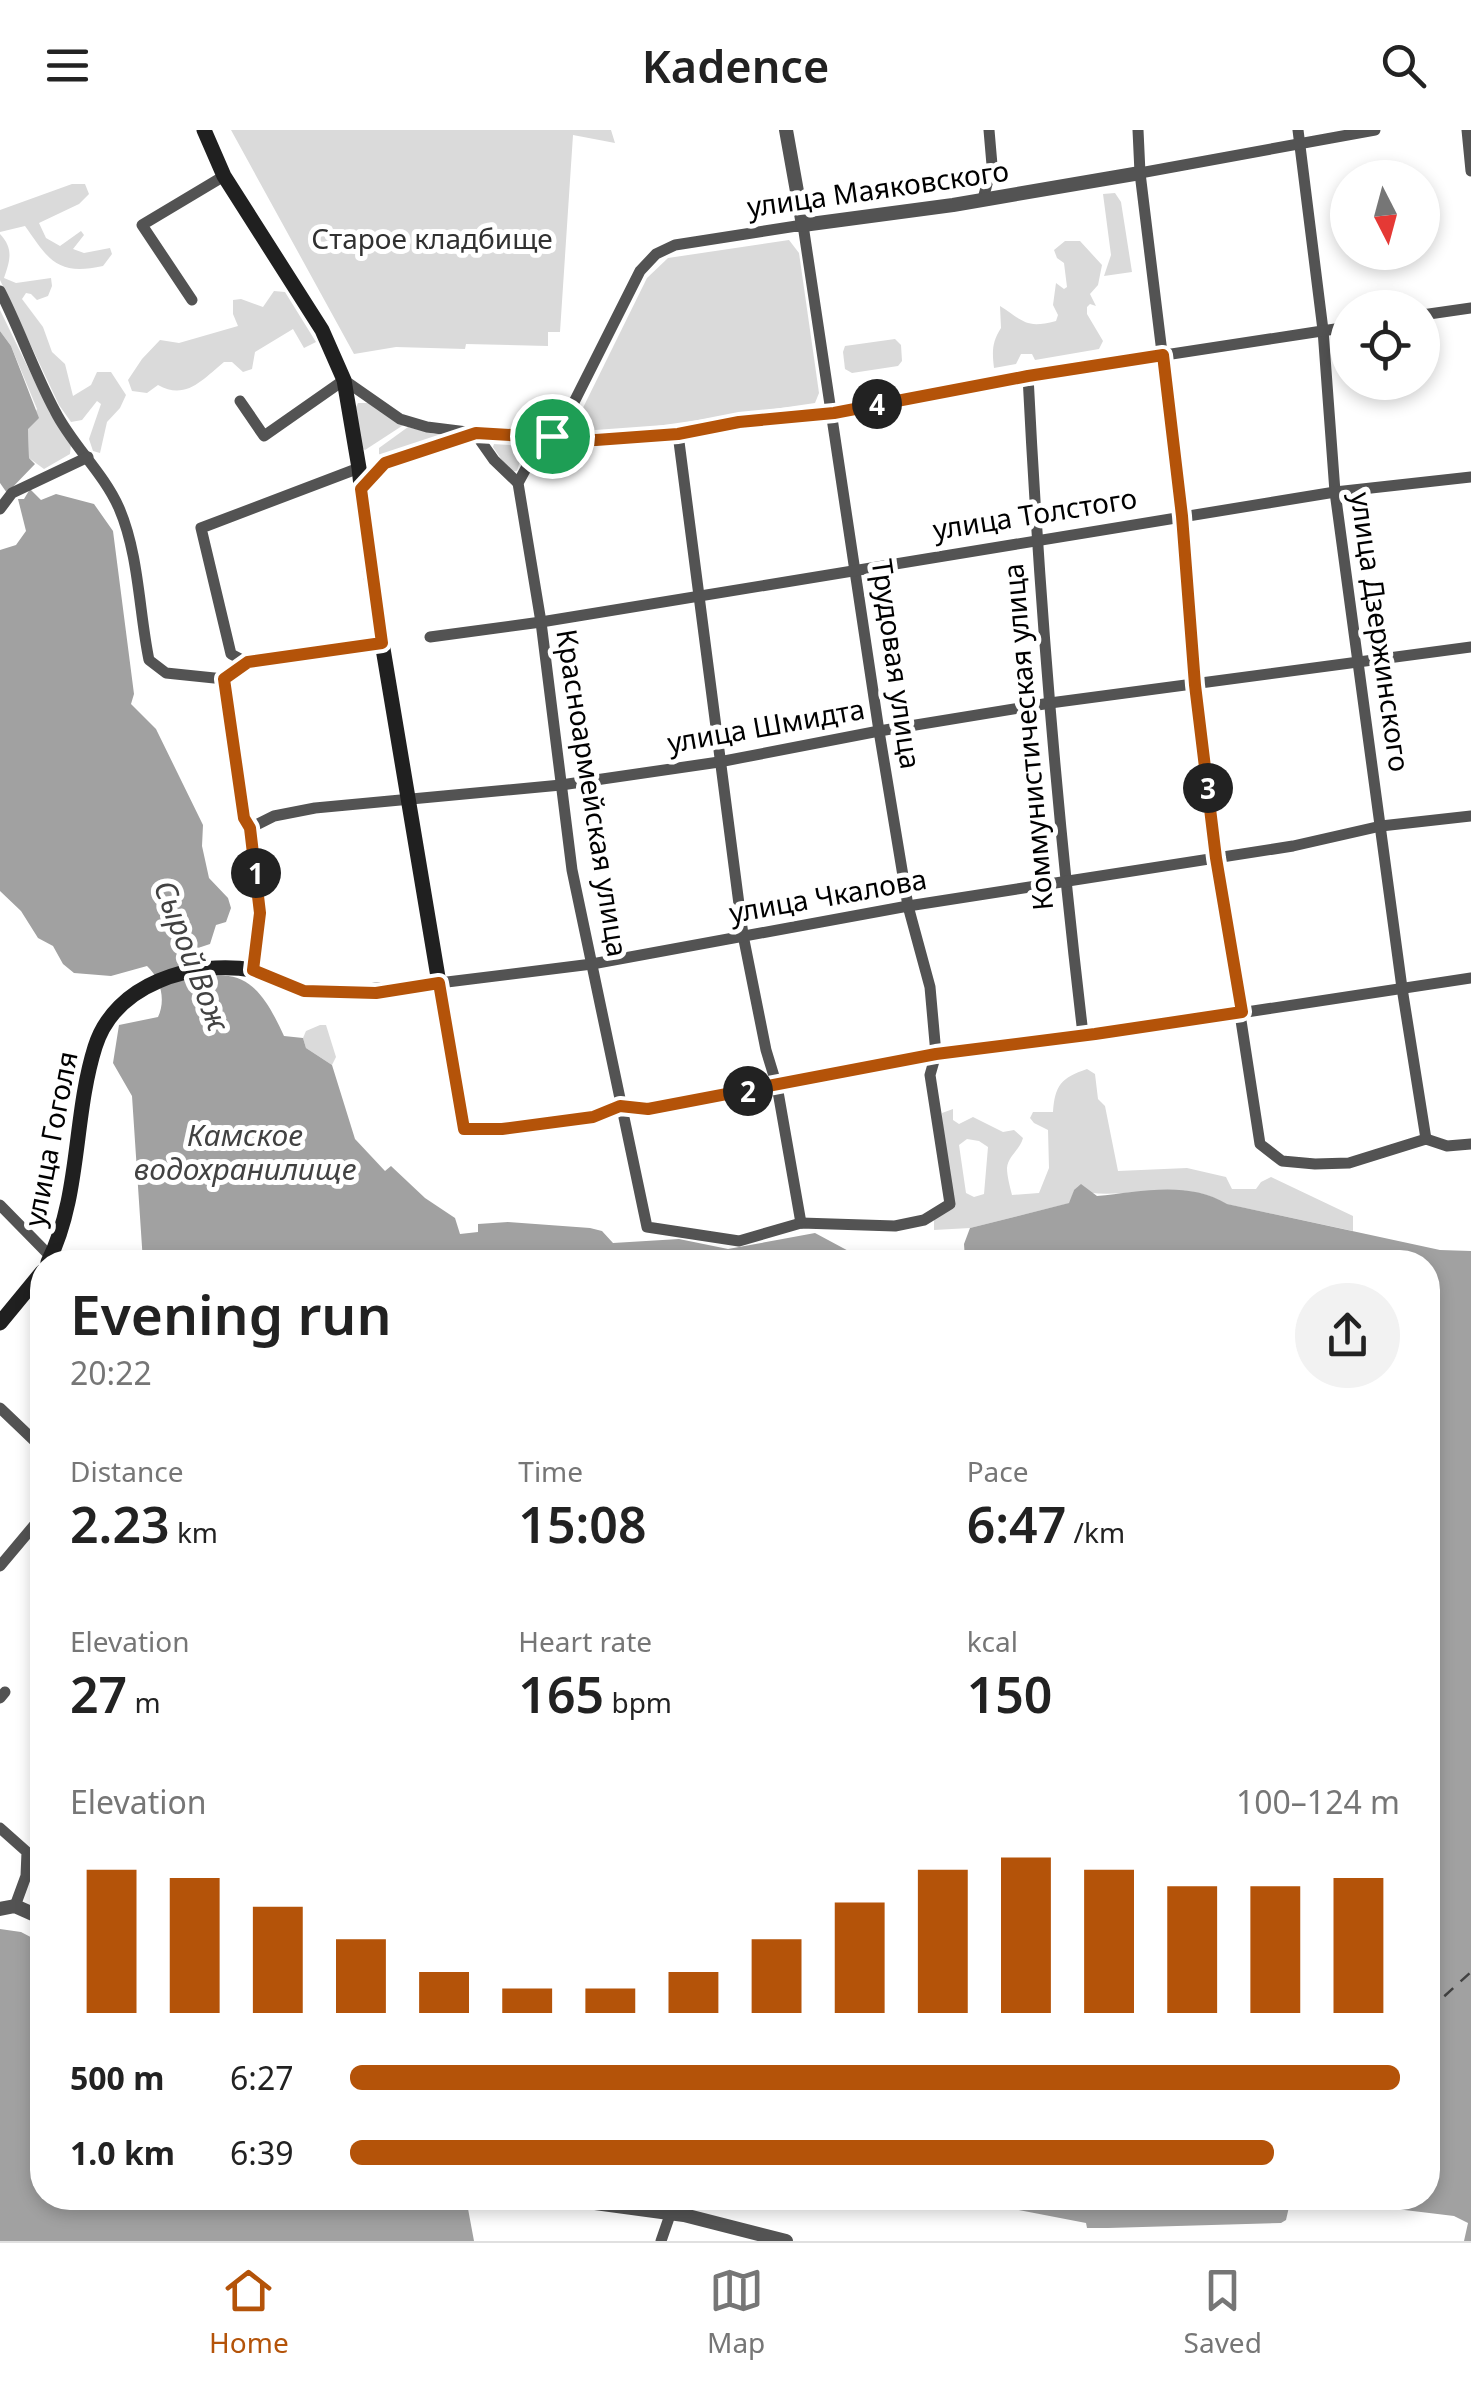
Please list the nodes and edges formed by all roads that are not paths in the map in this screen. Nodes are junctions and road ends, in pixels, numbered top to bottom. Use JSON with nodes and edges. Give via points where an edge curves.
{"nodes":[{"id":1,"x":204,"y":130,"type":"edge"},
{"id":2,"x":786,"y":130,"type":"edge"},
{"id":3,"x":990,"y":130,"type":"edge"},
{"id":4,"x":1138,"y":130,"type":"edge"},
{"id":5,"x":1376,"y":130,"type":"edge"},
{"id":6,"x":1466,"y":130,"type":"edge"},
{"id":7,"x":1299,"y":137,"type":"edge"},
{"id":8,"x":1471,"y":171,"type":"edge"},
{"id":9,"x":1140,"y":173,"type":"junction"},
{"id":10,"x":224,"y":176,"type":"junction"},
{"id":11,"x":983,"y":200,"type":"junction"},
{"id":12,"x":804,"y":226,"type":"junction"},
{"id":13,"x":0,"y":291,"type":"edge"},
{"id":14,"x":192,"y":300,"type":"dead end"},
{"id":15,"x":1471,"y":308,"type":"edge"},
{"id":16,"x":1440,"y":313,"type":"edge"},
{"id":17,"x":1330,"y":329,"type":"edge"},
{"id":18,"x":1323,"y":330,"type":"junction"},
{"id":19,"x":1163,"y":355,"type":"junction"},
{"id":20,"x":1028,"y":376,"type":"junction"},
{"id":21,"x":344,"y":380,"type":"junction"},
{"id":22,"x":240,"y":401,"type":"dead end"},
{"id":23,"x":834,"y":413,"type":"junction"},
{"id":24,"x":476,"y":433,"type":"junction"},
{"id":25,"x":678,"y":434,"type":"junction"},
{"id":26,"x":552,"y":436,"type":"junction"},
{"id":27,"x":88,"y":457,"type":"junction"},
{"id":28,"x":358,"y":468,"type":"junction"},
{"id":29,"x":1471,"y":477,"type":"edge"},
{"id":30,"x":518,"y":483,"type":"junction"},
{"id":31,"x":361,"y":489,"type":"junction"},
{"id":32,"x":1335,"y":492,"type":"junction"},
{"id":33,"x":0,"y":509,"type":"edge"},
{"id":34,"x":1182,"y":516,"type":"junction"},
{"id":35,"x":1036,"y":538,"type":"junction"},
{"id":36,"x":856,"y":568,"type":"junction"},
{"id":37,"x":698,"y":594,"type":"junction"},
{"id":38,"x":541,"y":622,"type":"junction"},
{"id":39,"x":430,"y":637,"type":"dead end"},
{"id":40,"x":382,"y":643,"type":"junction"},
{"id":41,"x":1471,"y":647,"type":"edge"},
{"id":42,"x":248,"y":662,"type":"junction"},
{"id":43,"x":1359,"y":664,"type":"junction"},
{"id":44,"x":224,"y":679,"type":"junction"},
{"id":45,"x":1195,"y":685,"type":"junction"},
{"id":46,"x":1050,"y":704,"type":"junction"},
{"id":47,"x":879,"y":730,"type":"junction"},
{"id":48,"x":720,"y":762,"type":"junction"},
{"id":49,"x":561,"y":785,"type":"junction"},
{"id":50,"x":410,"y":801,"type":"junction"},
{"id":51,"x":1471,"y":816,"type":"edge"},
{"id":52,"x":1381,"y":826,"type":"junction"},
{"id":53,"x":250,"y":828,"type":"junction"},
{"id":54,"x":1216,"y":858,"type":"junction"},
{"id":55,"x":1065,"y":883,"type":"junction"},
{"id":56,"x":908,"y":906,"type":"junction"},
{"id":57,"x":744,"y":935,"type":"junction"},
{"id":58,"x":592,"y":964,"type":"junction"},
{"id":59,"x":253,"y":970,"type":"junction"},
{"id":60,"x":1471,"y":978,"type":"edge"},
{"id":61,"x":439,"y":983,"type":"junction"},
{"id":62,"x":148,"y":986,"type":"joint"},
{"id":63,"x":1402,"y":988,"type":"junction"},
{"id":64,"x":1242,"y":1012,"type":"junction"},
{"id":65,"x":1083,"y":1034,"type":"junction"},
{"id":66,"x":936,"y":1054,"type":"junction"},
{"id":67,"x":777,"y":1086,"type":"junction"},
{"id":68,"x":620,"y":1106,"type":"junction"},
{"id":69,"x":1426,"y":1139,"type":"junction"},
{"id":70,"x":1471,"y":1144,"type":"edge"},
{"id":71,"x":0,"y":1205,"type":"edge"},
{"id":72,"x":801,"y":1223,"type":"junction"},
{"id":73,"x":36,"y":1250,"type":"edge"},
{"id":74,"x":52,"y":1250,"type":"edge"},
{"id":75,"x":30,"y":1285,"type":"edge"},
{"id":76,"x":0,"y":1322,"type":"edge"},
{"id":77,"x":0,"y":1408,"type":"edge"},
{"id":78,"x":30,"y":1437,"type":"edge"},
{"id":79,"x":30,"y":1530,"type":"edge"},
{"id":80,"x":0,"y":1566,"type":"edge"},
{"id":81,"x":0,"y":1828,"type":"edge"},
{"id":82,"x":7,"y":1908,"type":"edge"},
{"id":83,"x":654,"y":2210,"type":"edge"},
{"id":84,"x":670,"y":2212,"type":"junction"},
{"id":85,"x":661,"y":2241,"type":"edge"},
{"id":86,"x":786,"y":2241,"type":"edge"}],
"edges":[{"from":1,"to":10,"type":"main road"},
{"from":2,"to":12,"type":"street","name":"Трудовая улица"},
{"from":3,"to":11,"type":"street","via":[[992,165]]},
{"from":4,"to":9,"type":"street"},
{"from":5,"to":7,"type":"street","name":"улица Маяковского"},
{"from":6,"to":8,"type":"street"},
{"from":7,"to":9,"type":"street","name":"улица Маяковского"},
{"from":7,"to":18,"type":"street","name":"улица Дзержинского"},
{"from":9,"to":11,"type":"street","name":"улица Маяковского"},
{"from":9,"to":19,"type":"street"},
{"from":10,"to":14,"type":"street","via":[[142,224]]},
{"from":10,"to":21,"type":"main road","via":[[322,330]]},
{"from":11,"to":12,"type":"street","name":"улица Маяковского"},
{"from":12,"to":23,"type":"street","name":"Трудовая улица"},
{"from":12,"to":26,"type":"street","name":"улица Маяковского","via":[[674,245],[656,254],[632,284]]},
{"from":13,"to":27,"type":"street","via":[[56,413]]},
{"from":15,"to":16,"type":"street"},
{"from":17,"to":18,"type":"street"},
{"from":18,"to":19,"type":"street"},
{"from":18,"to":32,"type":"street","name":"улица Дзержинского"},
{"from":19,"to":20,"type":"street"},
{"from":19,"to":34,"type":"street"},
{"from":20,"to":23,"type":"street"},
{"from":20,"to":35,"type":"street","name":"Коммунистическая улица"},
{"from":21,"to":22,"type":"street","via":[[264,436]]},
{"from":21,"to":24,"type":"street","via":[[400,418]]},
{"from":21,"to":28,"type":"main road"},
{"from":23,"to":25,"type":"street"},
{"from":23,"to":36,"type":"street","name":"Трудовая улица"},
{"from":24,"to":26,"type":"street"},
{"from":24,"to":30,"type":"street"},
{"from":24,"to":31,"type":"street","via":[[385,463]]},
{"from":25,"to":26,"type":"street"},
{"from":25,"to":37,"type":"street"},
{"from":26,"to":30,"type":"street","name":"улица Маяковского"},
{"from":27,"to":33,"type":"street","via":[[12,493]]},
{"from":27,"to":44,"type":"street","via":[[119,509],[148,660],[166,673]]},
{"from":28,"to":31,"type":"main road"},
{"from":28,"to":42,"type":"street","via":[[201,528],[231,654]]},
{"from":29,"to":32,"type":"street","name":"улица Толстого"},
{"from":30,"to":38,"type":"street","name":"Красноармейская улица"},
{"from":31,"to":40,"type":"main road"},
{"from":32,"to":34,"type":"street","name":"улица Толстого"},
{"from":32,"to":43,"type":"street","name":"улица Дзержинского"},
{"from":34,"to":35,"type":"street","name":"улица Толстого"},
{"from":34,"to":45,"type":"street"},
{"from":35,"to":36,"type":"street","name":"улица Толстого"},
{"from":35,"to":46,"type":"street","name":"Коммунистическая улица"},
{"from":36,"to":37,"type":"street","name":"улица Толстого"},
{"from":36,"to":47,"type":"street","name":"Трудовая улица"},
{"from":37,"to":38,"type":"street","name":"улица Толстого"},
{"from":37,"to":48,"type":"street"},
{"from":38,"to":39,"type":"street","name":"улица Толстого"},
{"from":38,"to":49,"type":"street","name":"Красноармейская улица"},
{"from":40,"to":42,"type":"street"},
{"from":40,"to":50,"type":"main road"},
{"from":41,"to":43,"type":"street","name":"улица Шмидта"},
{"from":42,"to":44,"type":"street"},
{"from":43,"to":45,"type":"street","name":"улица Шмидта"},
{"from":43,"to":52,"type":"street","name":"улица Дзержинского"},
{"from":44,"to":53,"type":"street"},
{"from":45,"to":46,"type":"street","name":"улица Шмидта"},
{"from":45,"to":54,"type":"street"},
{"from":46,"to":47,"type":"street","name":"улица Шмидта"},
{"from":46,"to":55,"type":"street","name":"Коммунистическая улица"},
{"from":47,"to":48,"type":"street","name":"улица Шмидта"},
{"from":47,"to":56,"type":"street","name":"Трудовая улица"},
{"from":48,"to":49,"type":"street","name":"улица Шмидта"},
{"from":48,"to":57,"type":"street"},
{"from":49,"to":50,"type":"street","name":"улица Шмидта"},
{"from":49,"to":58,"type":"street","name":"Красноармейская улица"},
{"from":50,"to":53,"type":"street","name":"улица Шмидта","via":[[315,808]]},
{"from":50,"to":61,"type":"main road"},
{"from":51,"to":52,"type":"street","name":"улица Чкалова"},
{"from":52,"to":54,"type":"street","name":"улица Чкалова"},
{"from":52,"to":63,"type":"street","name":"улица Дзержинского"},
{"from":53,"to":59,"type":"street","via":[[260,913]]},
{"from":54,"to":55,"type":"street","name":"улица Чкалова"},
{"from":54,"to":64,"type":"street"},
{"from":55,"to":56,"type":"street","name":"улица Чкалова"},
{"from":55,"to":65,"type":"street","name":"Коммунистическая улица"},
{"from":56,"to":57,"type":"street","name":"улица Чкалова"},
{"from":56,"to":66,"type":"street","name":"Трудовая улица","via":[[930,987]]},
{"from":57,"to":58,"type":"street","name":"улица Чкалова"},
{"from":57,"to":67,"type":"street"},
{"from":58,"to":61,"type":"street","name":"улица Чкалова"},
{"from":58,"to":68,"type":"street","name":"Красноармейская улица"},
{"from":59,"to":61,"type":"main road","name":"улица Чкалова","via":[[304,991],[376,993]]},
{"from":59,"to":62,"type":"main road","name":"улица Чкалова","via":[[194,969]]},
{"from":60,"to":63,"type":"street"},
{"from":61,"to":68,"type":"street","via":[[464,1129],[593,1117]]},
{"from":62,"to":74,"type":"main road","name":"улица Гоголя","via":[[96,1042]]},
{"from":63,"to":64,"type":"street"},
{"from":63,"to":69,"type":"street","name":"улица Дзержинского"},
{"from":64,"to":65,"type":"street"},
{"from":64,"to":69,"type":"street","via":[[1260,1144],[1282,1161],[1348,1162]]},
{"from":65,"to":66,"type":"street"},
{"from":66,"to":67,"type":"street"},
{"from":66,"to":72,"type":"street","name":"Трудовая улица","via":[[930,1074],[950,1204],[924,1220],[894,1226]]},
{"from":67,"to":68,"type":"street","via":[[648,1109]]},
{"from":67,"to":72,"type":"street"},
{"from":68,"to":72,"type":"street","name":"Красноармейская улица","via":[[647,1228],[739,1241]]},
{"from":69,"to":70,"type":"street"},
{"from":71,"to":73,"type":"street"},
{"from":75,"to":76,"type":"main road","name":"улица Гоголя"},
{"from":77,"to":78,"type":"street"},
{"from":79,"to":80,"type":"street"},
{"from":81,"to":82,"type":"street","via":[[27,1852],[26,1876]]},
{"from":83,"to":84,"type":"street"},
{"from":84,"to":85,"type":"street"},
{"from":84,"to":86,"type":"street"}]}
